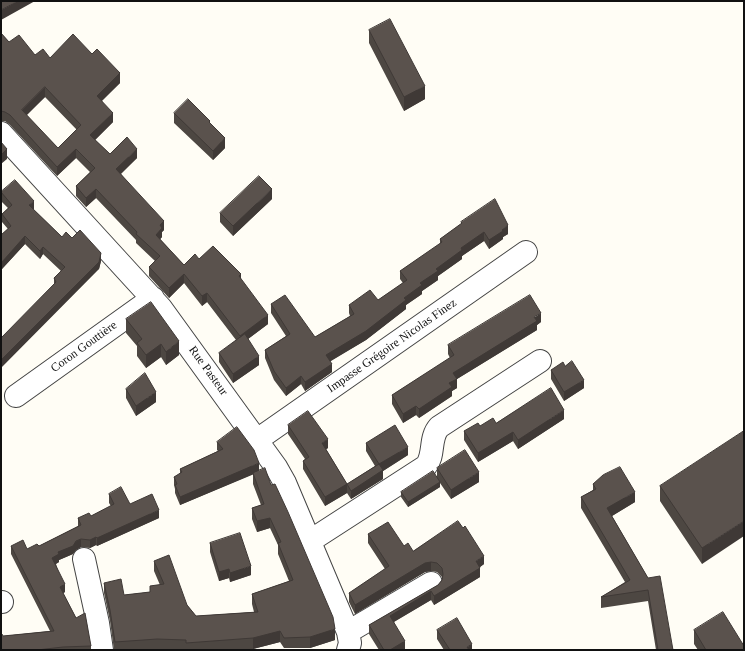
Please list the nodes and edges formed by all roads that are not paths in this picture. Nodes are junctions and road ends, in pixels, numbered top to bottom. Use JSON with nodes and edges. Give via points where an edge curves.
{"nodes":[{"id":1,"x":1,"y":133,"type":"edge"},
{"id":2,"x":526,"y":252,"type":"dead end"},
{"id":3,"x":153,"y":298,"type":"junction"},
{"id":4,"x":540,"y":361,"type":"dead end"},
{"id":5,"x":16,"y":396,"type":"dead end"},
{"id":6,"x":257,"y":440,"type":"junction"},
{"id":7,"x":310,"y":541,"type":"junction"},
{"id":8,"x":84,"y":559,"type":"dead end"},
{"id":9,"x":431,"y":583,"type":"dead end"},
{"id":10,"x":348,"y":641,"type":"edge"},
{"id":11,"x":102,"y":650,"type":"edge"}],
"edges":[{"from":1,"to":3,"type":"street","name":"Rue Pasteur"},
{"from":2,"to":6,"type":"street","name":"Impasse Grégoire Nicolas Finez"},
{"from":3,"to":5,"type":"street","name":"Coron Gouttière"},
{"from":3,"to":6,"type":"street","name":"Rue Pasteur"},
{"from":4,"to":7,"type":"street","via":[[439,428],[434,434],[430,459],[426,466]]},
{"from":6,"to":7,"type":"street","name":"Rue Pasteur","via":[[281,475]]},
{"from":7,"to":10,"type":"street","name":"Rue Pasteur"},
{"from":8,"to":11,"type":"street"},
{"from":9,"to":10,"type":"street"}]}
